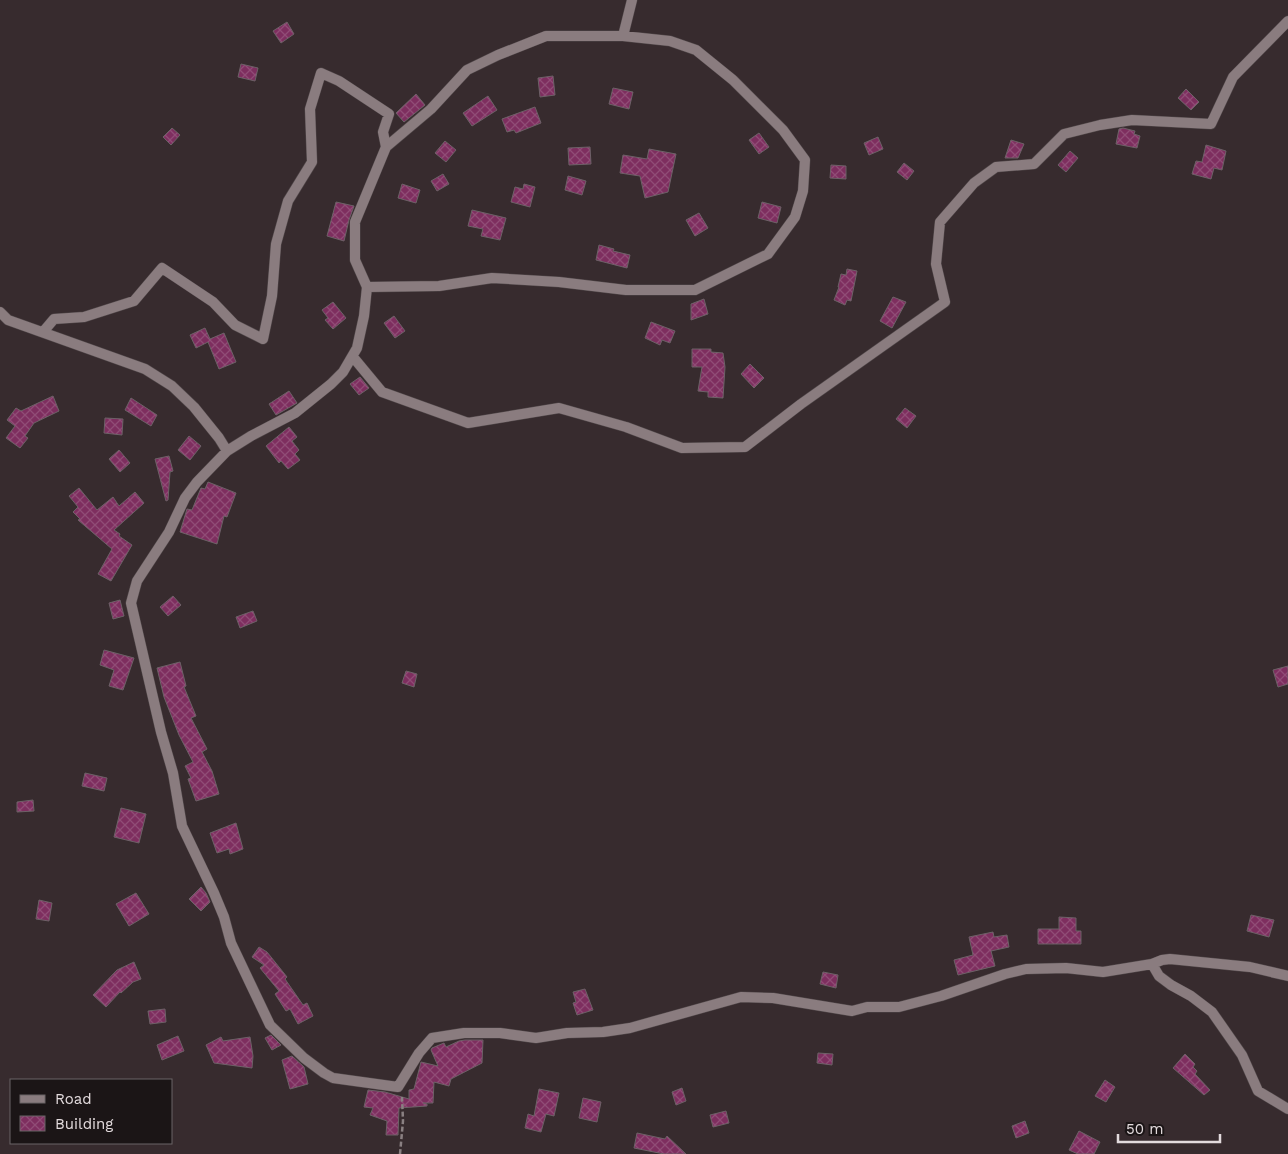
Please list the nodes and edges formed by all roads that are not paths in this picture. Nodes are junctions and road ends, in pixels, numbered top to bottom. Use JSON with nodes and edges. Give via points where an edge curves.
{"nodes":[{"id":1,"x":632,"y":0,"type":"edge"},
{"id":2,"x":1288,"y":21,"type":"edge"},
{"id":3,"x":622,"y":36,"type":"junction"},
{"id":4,"x":386,"y":148,"type":"junction"},
{"id":5,"x":368,"y":287,"type":"junction"},
{"id":6,"x":0,"y":312,"type":"edge"},
{"id":7,"x":42,"y":332,"type":"junction"},
{"id":8,"x":353,"y":357,"type":"junction"},
{"id":9,"x":227,"y":451,"type":"junction"},
{"id":10,"x":1152,"y":964,"type":"junction"},
{"id":11,"x":1288,"y":976,"type":"edge"},
{"id":12,"x":1288,"y":1109,"type":"edge"}],
"edges":[{"from":1,"to":3,"type":"street"},
{"from":2,"to":8,"type":"street","via":[[1233,77],[1211,124],[1132,120],[1064,134],[1034,164],[996,167],[974,183],[940,222],[936,264],[945,302],[745,447],[682,448],[626,427],[559,408],[468,423],[382,392]]},
{"from":3,"to":4,"type":"street","via":[[546,36],[483,62],[467,70],[431,109]]},
{"from":3,"to":5,"type":"street","via":[[670,41],[696,50],[733,80],[783,130],[805,160],[795,217],[768,254],[695,290],[626,290],[492,278],[439,286]]},
{"from":4,"to":5,"type":"street","via":[[355,222],[355,260]]},
{"from":4,"to":7,"type":"street","via":[[382,132],[388,114],[321,73],[310,109],[312,162],[288,201],[276,244],[272,296],[263,339],[235,325],[213,302],[162,268],[134,301],[84,317],[54,318]]},
{"from":5,"to":8,"type":"street","via":[[362,330]]},
{"from":6,"to":7,"type":"street","via":[[8,320]]},
{"from":7,"to":9,"type":"street","via":[[145,369],[172,386],[194,407]]},
{"from":8,"to":9,"type":"street","via":[[343,372],[307,404]]},
{"from":9,"to":10,"type":"street","via":[[186,495],[169,532],[137,582],[131,603],[173,773],[180,819],[224,917],[230,943],[270,1024],[304,1058],[329,1076],[398,1087],[432,1038],[464,1033],[500,1032],[536,1038],[604,1032],[630,1028],[741,997],[773,998],[852,1011],[867,1007],[899,1007],[1026,969],[1066,968],[1103,972]]},
{"from":10,"to":11,"type":"street","via":[[1170,959]]},
{"from":10,"to":12,"type":"street","via":[[1159,976],[1171,986],[1212,1012],[1242,1055],[1258,1091]]}]}
